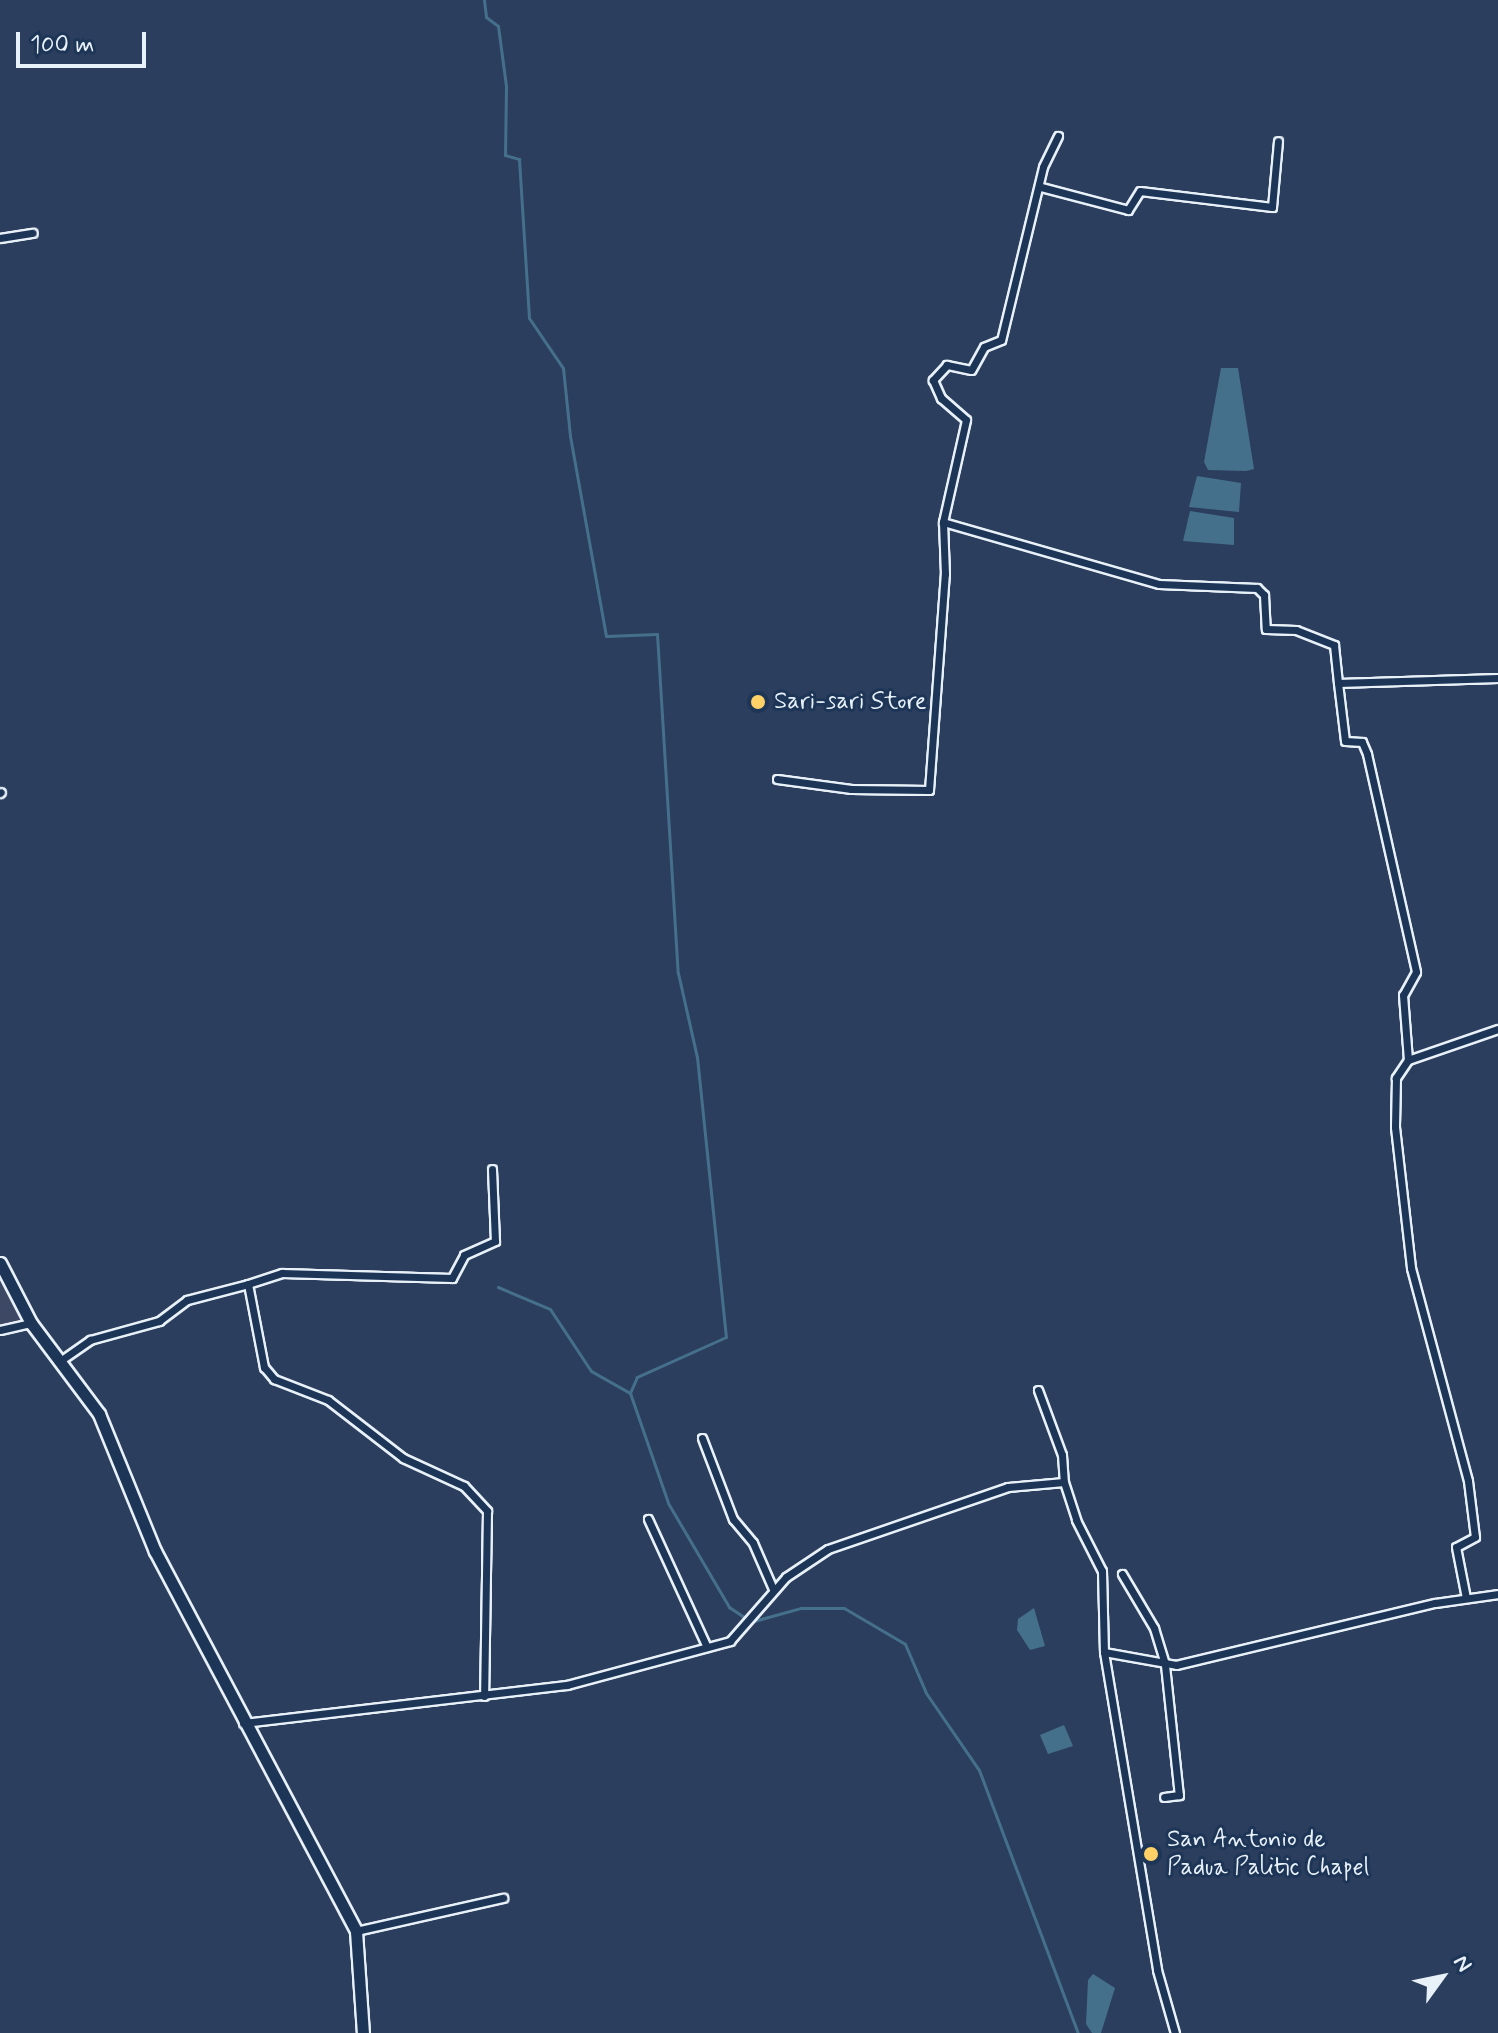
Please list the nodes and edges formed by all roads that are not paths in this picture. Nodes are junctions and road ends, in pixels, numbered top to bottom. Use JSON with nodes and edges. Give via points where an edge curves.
{"nodes":[{"id":1,"x":1058,"y":136,"type":"dead end"},
{"id":2,"x":1278,"y":141,"type":"dead end"},
{"id":3,"x":1041,"y":187,"type":"junction"},
{"id":4,"x":33,"y":233,"type":"dead end"},
{"id":5,"x":0,"y":238,"type":"edge"},
{"id":6,"x":943,"y":522,"type":"junction"},
{"id":7,"x":1498,"y":678,"type":"edge"},
{"id":8,"x":1338,"y":683,"type":"junction"},
{"id":9,"x":777,"y":779,"type":"dead end"},
{"id":10,"x":1498,"y":1029,"type":"edge"},
{"id":11,"x":1408,"y":1060,"type":"junction"},
{"id":12,"x":492,"y":1169,"type":"dead end"},
{"id":13,"x":0,"y":1263,"type":"edge"},
{"id":14,"x":248,"y":1284,"type":"junction"},
{"id":15,"x":31,"y":1323,"type":"junction"},
{"id":16,"x":0,"y":1330,"type":"edge"},
{"id":17,"x":60,"y":1361,"type":"junction"},
{"id":18,"x":1038,"y":1390,"type":"dead end"},
{"id":19,"x":702,"y":1438,"type":"dead end"},
{"id":20,"x":1064,"y":1482,"type":"junction"},
{"id":21,"x":648,"y":1519,"type":"dead end"},
{"id":22,"x":1122,"y":1574,"type":"dead end"},
{"id":23,"x":773,"y":1589,"type":"junction"},
{"id":24,"x":1498,"y":1594,"type":"edge"},
{"id":25,"x":1466,"y":1598,"type":"junction"},
{"id":26,"x":707,"y":1647,"type":"junction"},
{"id":27,"x":1104,"y":1652,"type":"junction"},
{"id":28,"x":1162,"y":1665,"type":"junction"},
{"id":29,"x":484,"y":1696,"type":"junction"},
{"id":30,"x":243,"y":1723,"type":"junction"},
{"id":31,"x":1164,"y":1797,"type":"dead end"},
{"id":32,"x":503,"y":1898,"type":"dead end"},
{"id":33,"x":356,"y":1931,"type":"junction"},
{"id":34,"x":363,"y":2033,"type":"edge"},
{"id":35,"x":1175,"y":2033,"type":"edge"}],
"edges":[{"from":1,"to":3,"type":"street","via":[[1043,167]]},
{"from":2,"to":3,"type":"street","via":[[1272,207],[1140,191],[1128,210]]},
{"from":3,"to":6,"type":"street","via":[[1001,340],[984,347],[971,370],[947,365],[933,380],[941,398],[966,420]]},
{"from":4,"to":5,"type":"street"},
{"from":6,"to":8,"type":"street","via":[[1159,584],[1257,588],[1264,595],[1266,629],[1296,630],[1334,645]]},
{"from":6,"to":9,"type":"street","via":[[945,574],[929,790],[851,789]]},
{"from":7,"to":8,"type":"street"},
{"from":8,"to":11,"type":"street","via":[[1345,741],[1362,742],[1367,754],[1416,972],[1403,995]]},
{"from":10,"to":11,"type":"street"},
{"from":11,"to":25,"type":"street","via":[[1396,1078],[1395,1127],[1405,1231],[1449,1425],[1468,1481],[1475,1537],[1456,1547]]},
{"from":12,"to":14,"type":"street","via":[[495,1241],[464,1255],[452,1278],[282,1273]]},
{"from":13,"to":15,"type":"street"},
{"from":14,"to":17,"type":"street","via":[[187,1300],[159,1321],[90,1340]]},
{"from":14,"to":29,"type":"street","via":[[264,1367],[274,1379],[328,1400],[396,1454],[464,1486],[487,1511]]},
{"from":15,"to":16,"type":"street"},
{"from":15,"to":17,"type":"street"},
{"from":17,"to":30,"type":"street","via":[[99,1414],[155,1551]]},
{"from":18,"to":20,"type":"street","via":[[1062,1455]]},
{"from":19,"to":23,"type":"street","via":[[733,1519],[753,1543]]},
{"from":20,"to":23,"type":"street","via":[[1008,1487],[828,1549]]},
{"from":20,"to":27,"type":"street","via":[[1102,1571]]},
{"from":21,"to":26,"type":"street"},
{"from":22,"to":28,"type":"street","via":[[1154,1628]]},
{"from":23,"to":26,"type":"street","via":[[741,1634]]},
{"from":24,"to":25,"type":"street"},
{"from":25,"to":28,"type":"street"},
{"from":26,"to":29,"type":"street","via":[[567,1685]]},
{"from":27,"to":28,"type":"street"},
{"from":27,"to":35,"type":"street","via":[[1157,1970]]},
{"from":28,"to":31,"type":"street","via":[[1179,1795]]},
{"from":29,"to":30,"type":"street"},
{"from":30,"to":33,"type":"street"},
{"from":32,"to":33,"type":"street"},
{"from":33,"to":34,"type":"street"}]}
